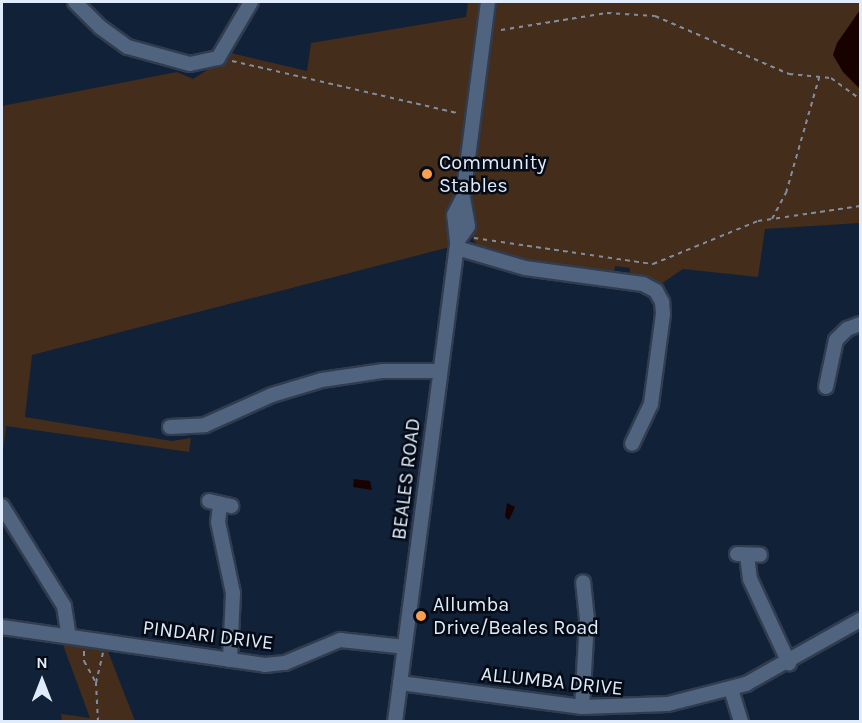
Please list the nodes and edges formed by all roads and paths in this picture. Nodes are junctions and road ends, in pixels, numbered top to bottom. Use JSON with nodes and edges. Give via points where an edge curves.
{"nodes":[{"id":1,"x":75,"y":2,"type":"edge"},
{"id":2,"x":251,"y":2,"type":"edge"},
{"id":3,"x":488,"y":2,"type":"edge"},
{"id":4,"x":501,"y":30,"type":"dead end"},
{"id":5,"x":218,"y":58,"type":"junction"},
{"id":6,"x":819,"y":78,"type":"junction"},
{"id":7,"x":861,"y":99,"type":"edge"},
{"id":8,"x":458,"y":113,"type":"dead end"},
{"id":9,"x":861,"y":206,"type":"edge"},
{"id":10,"x":772,"y":219,"type":"junction"},
{"id":11,"x":474,"y":238,"type":"dead end"},
{"id":12,"x":457,"y":245,"type":"junction"},
{"id":13,"x":861,"y":324,"type":"edge"},
{"id":14,"x":440,"y":371,"type":"junction"},
{"id":15,"x":826,"y":387,"type":"dead end"},
{"id":16,"x":170,"y":427,"type":"dead end"},
{"id":17,"x":632,"y":444,"type":"dead end"},
{"id":18,"x":220,"y":504,"type":"dead end"},
{"id":19,"x":2,"y":506,"type":"edge"},
{"id":20,"x":748,"y":555,"type":"dead end"},
{"id":21,"x":583,"y":582,"type":"dead end"},
{"id":22,"x":861,"y":620,"type":"edge"},
{"id":23,"x":2,"y":627,"type":"edge"},
{"id":24,"x":69,"y":636,"type":"junction"},
{"id":25,"x":87,"y":639,"type":"junction"},
{"id":26,"x":104,"y":642,"type":"junction"},
{"id":27,"x":405,"y":647,"type":"junction"},
{"id":28,"x":230,"y":660,"type":"junction"},
{"id":29,"x":789,"y":663,"type":"junction"},
{"id":30,"x":96,"y":683,"type":"junction"},
{"id":31,"x":400,"y":683,"type":"junction"},
{"id":32,"x":731,"y":689,"type":"junction"},
{"id":33,"x":582,"y":707,"type":"junction"},
{"id":34,"x":98,"y":722,"type":"edge"},
{"id":35,"x":396,"y":722,"type":"edge"},
{"id":36,"x":741,"y":722,"type":"edge"}],
"edges":[{"from":1,"to":5,"type":"street","via":[[128,47],[190,64]]},
{"from":2,"to":5,"type":"street"},
{"from":3,"to":12,"type":"street","name":"BEALES ROAD","via":[[463,197],[468,226]]},
{"from":4,"to":6,"type":"path","via":[[606,13],[641,13],[671,20],[789,74]]},
{"from":5,"to":8,"type":"path"},
{"from":6,"to":7,"type":"path","via":[[837,81]]},
{"from":6,"to":10,"type":"path","via":[[786,193]]},
{"from":9,"to":10,"type":"path"},
{"from":10,"to":11,"type":"path","via":[[734,228],[653,264]]},
{"from":12,"to":14,"type":"street","name":"BEALES ROAD"},
{"from":12,"to":17,"type":"street","via":[[525,268],[643,284],[656,291],[663,302],[663,314],[650,410]]},
{"from":13,"to":15,"type":"street","via":[[847,329],[836,340]]},
{"from":14,"to":16,"type":"street","via":[[383,371],[332,378],[272,395],[205,425]]},
{"from":14,"to":27,"type":"street","name":"BEALES ROAD"},
{"from":18,"to":28,"type":"street","via":[[218,522],[234,600]]},
{"from":19,"to":24,"type":"street","via":[[64,606]]},
{"from":20,"to":29,"type":"street","via":[[748,573]]},
{"from":21,"to":33,"type":"street","via":[[587,625]]},
{"from":22,"to":29,"type":"street","name":"ALLUMBA DRIVE"},
{"from":23,"to":24,"type":"street","name":"PINDARI DRIVE"},
{"from":24,"to":25,"type":"street","name":"PINDARI DRIVE"},
{"from":25,"to":26,"type":"street","name":"PINDARI DRIVE"},
{"from":25,"to":30,"type":"path","via":[[83,658]]},
{"from":26,"to":28,"type":"street","name":"PINDARI DRIVE"},
{"from":26,"to":30,"type":"path"},
{"from":27,"to":28,"type":"street","name":"PINDARI DRIVE","via":[[340,640],[285,663]]},
{"from":27,"to":31,"type":"street","name":"BEALES ROAD"},
{"from":29,"to":32,"type":"street","name":"ALLUMBA DRIVE"},
{"from":30,"to":34,"type":"path"},
{"from":31,"to":33,"type":"street","name":"ALLUMBA DRIVE"},
{"from":31,"to":35,"type":"street","name":"BEALES ROAD"},
{"from":32,"to":33,"type":"street","name":"ALLUMBA DRIVE","via":[[651,706]]},
{"from":32,"to":36,"type":"street"}]}
